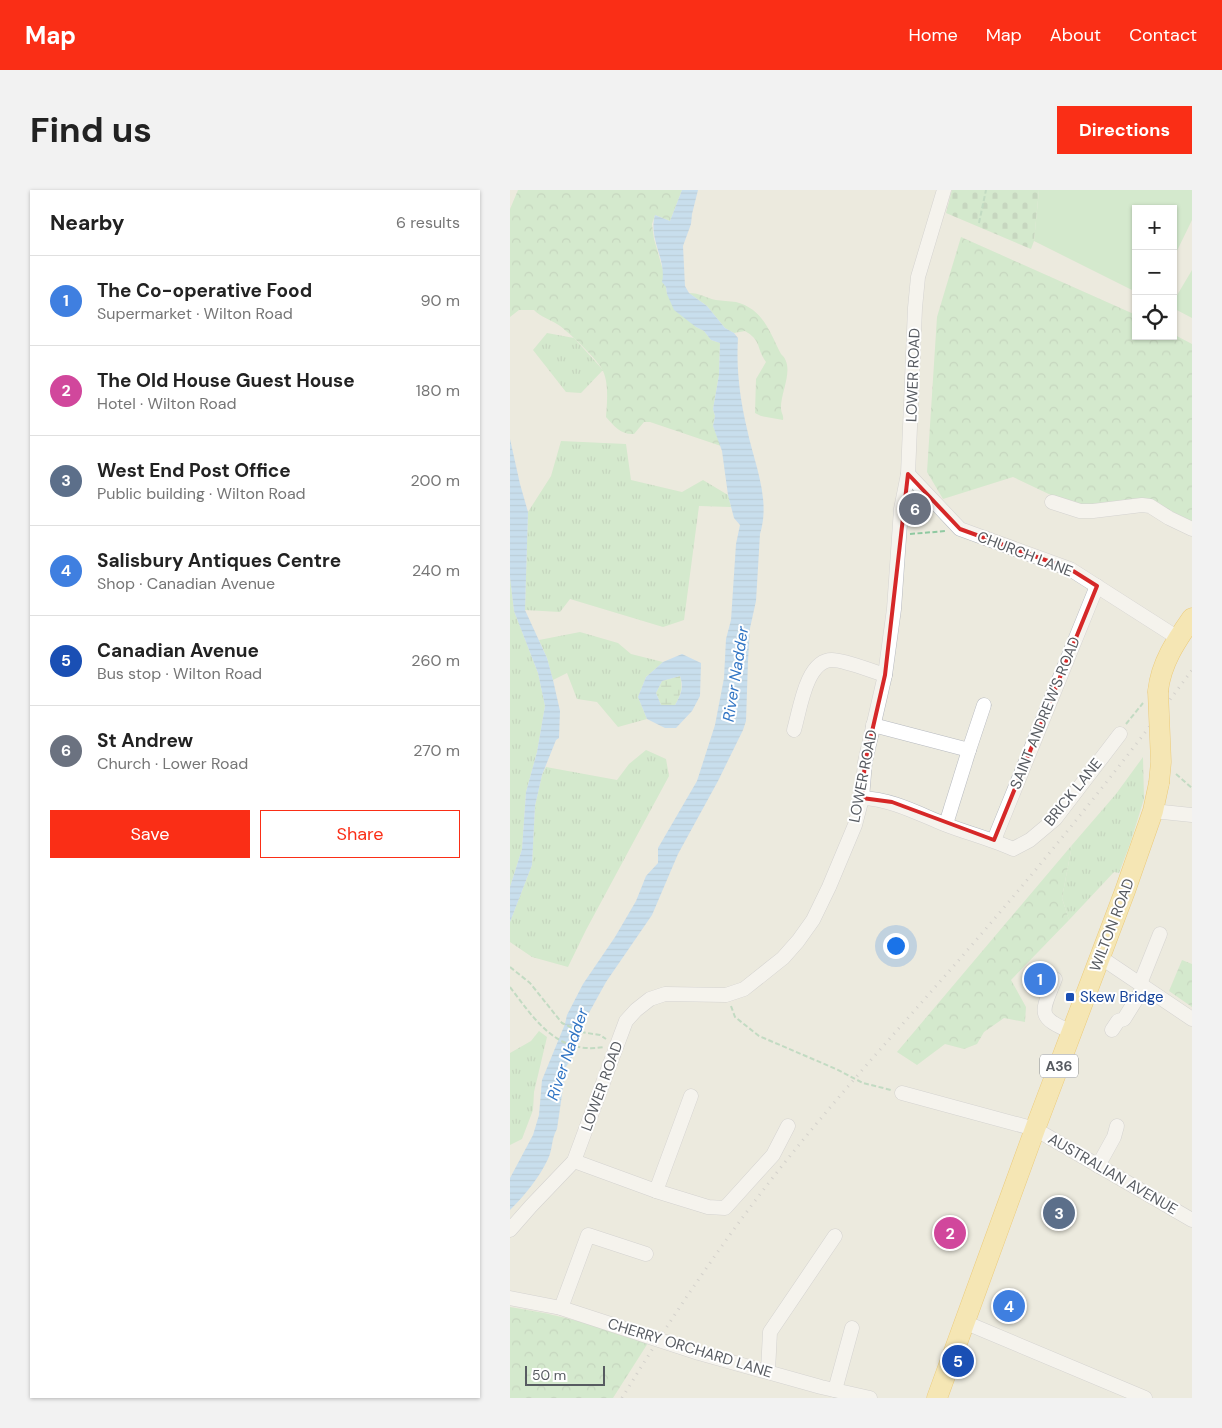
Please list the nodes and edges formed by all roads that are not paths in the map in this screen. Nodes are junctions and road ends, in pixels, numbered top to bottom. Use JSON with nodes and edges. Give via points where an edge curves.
{"nodes":[{"id":1,"x":944,"y":190,"type":"edge"},
{"id":2,"x":908,"y":474,"type":"junction"},
{"id":3,"x":1052,"y":502,"type":"dead end"},
{"id":4,"x":1192,"y":529,"type":"edge"},
{"id":5,"x":1097,"y":586,"type":"junction"},
{"id":6,"x":1192,"y":618,"type":"edge"},
{"id":7,"x":1178,"y":638,"type":"junction"},
{"id":8,"x":885,"y":675,"type":"junction"},
{"id":9,"x":984,"y":705,"type":"dead end"},
{"id":10,"x":873,"y":725,"type":"junction"},
{"id":11,"x":794,"y":730,"type":"dead end"},
{"id":12,"x":1120,"y":734,"type":"road end"},
{"id":13,"x":969,"y":750,"type":"junction"},
{"id":14,"x":862,"y":798,"type":"junction"},
{"id":15,"x":1153,"y":811,"type":"junction"},
{"id":16,"x":1192,"y":815,"type":"edge"},
{"id":17,"x":946,"y":824,"type":"junction"},
{"id":18,"x":994,"y":840,"type":"junction"},
{"id":19,"x":1160,"y":934,"type":"dead end"},
{"id":20,"x":1100,"y":957,"type":"junction"},
{"id":21,"x":1055,"y":979,"type":"dead end"},
{"id":22,"x":1142,"y":985,"type":"junction"},
{"id":23,"x":1192,"y":1019,"type":"edge"},
{"id":24,"x":1112,"y":1030,"type":"dead end"},
{"id":25,"x":1072,"y":1032,"type":"junction"},
{"id":26,"x":902,"y":1093,"type":"road end"},
{"id":27,"x":691,"y":1096,"type":"dead end"},
{"id":28,"x":788,"y":1126,"type":"dead end"},
{"id":29,"x":1117,"y":1126,"type":"dead end"},
{"id":30,"x":1035,"y":1129,"type":"junction"},
{"id":31,"x":574,"y":1161,"type":"junction"},
{"id":32,"x":1098,"y":1166,"type":"junction"},
{"id":33,"x":656,"y":1192,"type":"junction"},
{"id":34,"x":1192,"y":1220,"type":"edge"},
{"id":35,"x":510,"y":1230,"type":"edge"},
{"id":36,"x":835,"y":1236,"type":"dead end"},
{"id":37,"x":646,"y":1254,"type":"dead end"},
{"id":38,"x":510,"y":1298,"type":"edge"},
{"id":39,"x":561,"y":1308,"type":"junction"},
{"id":40,"x":964,"y":1322,"type":"junction"},
{"id":41,"x":852,"y":1328,"type":"dead end"},
{"id":42,"x":768,"y":1372,"type":"junction"},
{"id":43,"x":835,"y":1390,"type":"junction"},
{"id":44,"x":819,"y":1392,"type":"edge"},
{"id":45,"x":870,"y":1398,"type":"edge"},
{"id":46,"x":937,"y":1398,"type":"edge"},
{"id":47,"x":1145,"y":1398,"type":"edge"}],
"edges":[{"from":1,"to":2,"type":"street","name":"LOWER ROAD","via":[[918,285],[915,308]]},
{"from":2,"to":5,"type":"street","name":"CHURCH LANE","via":[[960,529],[1070,569]]},
{"from":2,"to":8,"type":"street","name":"LOWER ROAD"},
{"from":3,"to":4,"type":"street","via":[[1080,511],[1142,504]]},
{"from":5,"to":7,"type":"street","name":"CHURCH LANE"},
{"from":5,"to":18,"type":"street","name":"SAINT ANDREW'S ROAD"},
{"from":6,"to":7,"type":"highway","name":"WILTON ROAD","number":"A36"},
{"from":7,"to":15,"type":"highway","name":"WILTON ROAD","number":"A36","bridge":true,"via":[[1151,696],[1161,762]]},
{"from":8,"to":10,"type":"street","name":"LOWER ROAD"},
{"from":8,"to":11,"type":"street","via":[[831,660],[822,662],[812,672],[810,695]]},
{"from":9,"to":13,"type":"street"},
{"from":10,"to":13,"type":"street"},
{"from":10,"to":14,"type":"street","name":"LOWER ROAD"},
{"from":12,"to":18,"type":"street","name":"BRICK LANE","via":[[1055,819],[1013,850]]},
{"from":13,"to":17,"type":"street"},
{"from":14,"to":17,"type":"street","via":[[892,802]]},
{"from":14,"to":31,"type":"street","name":"LOWER ROAD","via":[[855,825],[814,920],[783,958],[744,989],[726,995],[665,994],[650,999],[626,1021]]},
{"from":15,"to":16,"type":"street"},
{"from":15,"to":20,"type":"highway","name":"WILTON ROAD","number":"A36"},
{"from":17,"to":18,"type":"street"},
{"from":19,"to":22,"type":"street"},
{"from":20,"to":22,"type":"street"},
{"from":20,"to":25,"type":"highway","name":"WILTON ROAD","number":"A36"},
{"from":21,"to":25,"type":"street","via":[[1044,1013],[1048,1020]]},
{"from":22,"to":23,"type":"street"},
{"from":22,"to":24,"type":"street","via":[[1124,1019],[1118,1021]]},
{"from":25,"to":30,"type":"highway","name":"WILTON ROAD","number":"A36"},
{"from":26,"to":30,"type":"street","name":"AUSTRALIAN AVENUE"},
{"from":27,"to":33,"type":"street"},
{"from":28,"to":33,"type":"street","via":[[773,1155],[725,1208],[708,1207]]},
{"from":29,"to":32,"type":"street"},
{"from":30,"to":32,"type":"street","name":"AUSTRALIAN AVENUE"},
{"from":30,"to":40,"type":"highway","name":"WILTON ROAD","number":"A36"},
{"from":31,"to":33,"type":"street"},
{"from":31,"to":35,"type":"street","name":"LOWER ROAD"},
{"from":32,"to":34,"type":"street","name":"AUSTRALIAN AVENUE"},
{"from":36,"to":42,"type":"street","via":[[770,1332]]},
{"from":37,"to":39,"type":"street","via":[[588,1235]]},
{"from":38,"to":39,"type":"street","name":"CHERRY ORCHARD LANE"},
{"from":39,"to":42,"type":"street","name":"CHERRY ORCHARD LANE"},
{"from":40,"to":46,"type":"highway","name":"WILTON ROAD","number":"A36"},
{"from":40,"to":47,"type":"street"},
{"from":41,"to":43,"type":"street"},
{"from":42,"to":44,"type":"street","name":"CHERRY ORCHARD LANE"},
{"from":43,"to":44,"type":"street","name":"CHERRY ORCHARD LANE"},
{"from":43,"to":45,"type":"street","name":"CHERRY ORCHARD LANE"}]}
